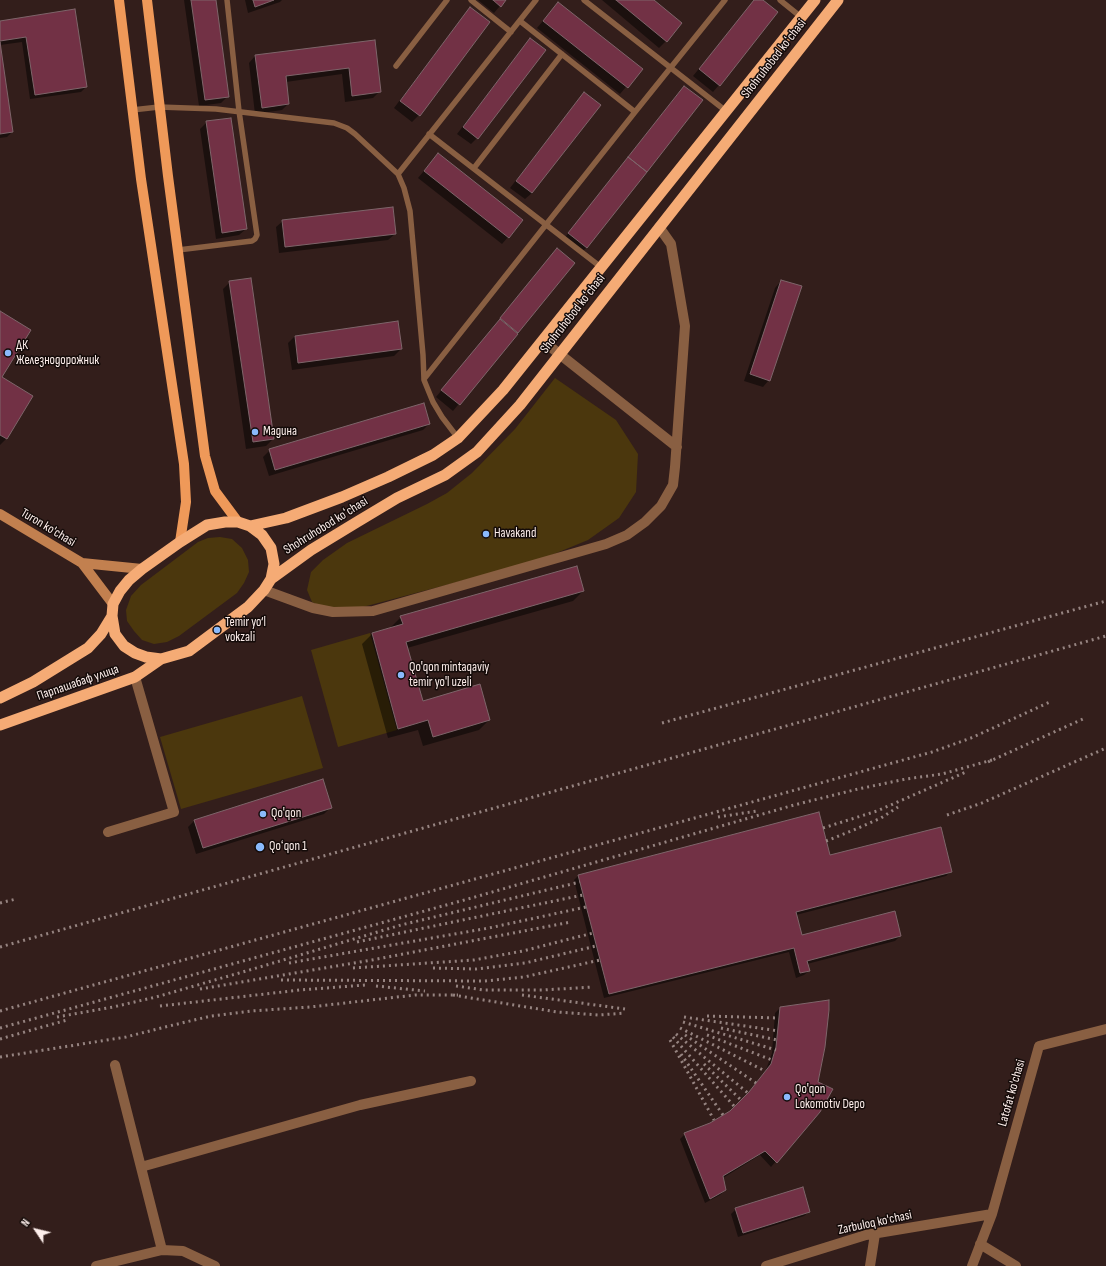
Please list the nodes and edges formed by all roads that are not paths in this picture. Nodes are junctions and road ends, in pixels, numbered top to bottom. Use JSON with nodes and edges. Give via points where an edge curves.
{"nodes":[{"id":1,"x":119,"y":0,"type":"edge"},
{"id":2,"x":147,"y":0,"type":"edge"},
{"id":3,"x":227,"y":0,"type":"edge"},
{"id":4,"x":447,"y":0,"type":"edge"},
{"id":5,"x":471,"y":0,"type":"edge"},
{"id":6,"x":536,"y":0,"type":"edge"},
{"id":7,"x":584,"y":0,"type":"edge"},
{"id":8,"x":725,"y":0,"type":"edge"},
{"id":9,"x":780,"y":0,"type":"edge"},
{"id":10,"x":815,"y":0,"type":"edge"},
{"id":11,"x":838,"y":0,"type":"edge"},
{"id":12,"x":802,"y":18,"type":"junction"},
{"id":13,"x":520,"y":21,"type":"junction"},
{"id":14,"x":511,"y":32,"type":"junction"},
{"id":15,"x":562,"y":54,"type":"junction"},
{"id":16,"x":396,"y":66,"type":"dead end"},
{"id":17,"x":670,"y":69,"type":"junction"},
{"id":18,"x":159,"y":107,"type":"junction"},
{"id":19,"x":132,"y":110,"type":"junction"},
{"id":20,"x":239,"y":111,"type":"junction"},
{"id":21,"x":726,"y":111,"type":"junction"},
{"id":22,"x":634,"y":112,"type":"junction"},
{"id":23,"x":429,"y":134,"type":"junction"},
{"id":24,"x":474,"y":168,"type":"junction"},
{"id":25,"x":398,"y":174,"type":"junction"},
{"id":26,"x":546,"y":225,"type":"junction"},
{"id":27,"x":659,"y":227,"type":"junction"},
{"id":28,"x":178,"y":250,"type":"junction"},
{"id":29,"x":602,"y":268,"type":"junction"},
{"id":30,"x":543,"y":341,"type":"junction"},
{"id":31,"x":559,"y":355,"type":"junction"},
{"id":32,"x":424,"y":380,"type":"junction"},
{"id":33,"x":458,"y":438,"type":"junction"},
{"id":34,"x":677,"y":447,"type":"junction"},
{"id":35,"x":0,"y":514,"type":"edge"},
{"id":36,"x":238,"y":522,"type":"junction"},
{"id":37,"x":250,"y":526,"type":"junction"},
{"id":38,"x":180,"y":542,"type":"junction"},
{"id":39,"x":82,"y":563,"type":"junction"},
{"id":40,"x":142,"y":569,"type":"junction"},
{"id":41,"x":271,"y":578,"type":"junction"},
{"id":42,"x":264,"y":590,"type":"junction"},
{"id":43,"x":113,"y":604,"type":"junction"},
{"id":44,"x":112,"y":616,"type":"junction"},
{"id":45,"x":161,"y":659,"type":"junction"},
{"id":46,"x":135,"y":677,"type":"junction"},
{"id":47,"x":0,"y":698,"type":"edge"},
{"id":48,"x":0,"y":725,"type":"edge"},
{"id":49,"x":108,"y":832,"type":"dead end"},
{"id":50,"x":1106,"y":1029,"type":"edge"},
{"id":51,"x":115,"y":1065,"type":"dead end"},
{"id":52,"x":471,"y":1081,"type":"dead end"},
{"id":53,"x":141,"y":1167,"type":"junction"},
{"id":54,"x":992,"y":1214,"type":"junction"},
{"id":55,"x":875,"y":1234,"type":"junction"},
{"id":56,"x":980,"y":1244,"type":"junction"},
{"id":57,"x":162,"y":1250,"type":"junction"},
{"id":58,"x":96,"y":1266,"type":"edge"},
{"id":59,"x":215,"y":1266,"type":"edge"},
{"id":60,"x":766,"y":1266,"type":"edge"},
{"id":61,"x":870,"y":1266,"type":"edge"},
{"id":62,"x":972,"y":1266,"type":"edge"},
{"id":63,"x":1016,"y":1266,"type":"edge"}],
"edges":[{"from":1,"to":19,"type":"main road"},
{"from":2,"to":18,"type":"main road"},
{"from":3,"to":20,"type":"lane"},
{"from":4,"to":16,"type":"lane"},
{"from":5,"to":14,"type":"lane"},
{"from":6,"to":13,"type":"lane"},
{"from":7,"to":17,"type":"lane"},
{"from":8,"to":17,"type":"lane"},
{"from":9,"to":12,"type":"lane"},
{"from":10,"to":12,"type":"highway","name":"Shohruhobod koʻchasi"},
{"from":11,"to":27,"type":"highway","name":"Shohruhobod koʻchasi"},
{"from":12,"to":21,"type":"highway","name":"Shohruhobod koʻchasi"},
{"from":13,"to":14,"type":"lane"},
{"from":13,"to":15,"type":"lane"},
{"from":14,"to":23,"type":"lane"},
{"from":15,"to":22,"type":"lane"},
{"from":15,"to":24,"type":"lane"},
{"from":17,"to":21,"type":"lane"},
{"from":17,"to":22,"type":"lane"},
{"from":18,"to":19,"type":"lane"},
{"from":18,"to":20,"type":"lane"},
{"from":18,"to":28,"type":"main road"},
{"from":19,"to":38,"type":"main road","via":[[184,464],[186,502]]},
{"from":20,"to":25,"type":"lane","via":[[334,123],[347,128]]},
{"from":20,"to":28,"type":"lane","via":[[257,235],[252,241]]},
{"from":21,"to":29,"type":"highway","name":"Shohruhobod koʻchasi"},
{"from":22,"to":26,"type":"lane"},
{"from":23,"to":24,"type":"lane"},
{"from":23,"to":25,"type":"lane"},
{"from":24,"to":26,"type":"lane"},
{"from":25,"to":32,"type":"lane","via":[[410,211],[424,355]]},
{"from":26,"to":29,"type":"lane"},
{"from":26,"to":32,"type":"lane"},
{"from":27,"to":31,"type":"highway","name":"Shohruhobod koʻchasi"},
{"from":27,"to":34,"type":"street","via":[[671,244],[685,326]]},
{"from":28,"to":36,"type":"main road","via":[[205,456],[215,491]]},
{"from":29,"to":30,"type":"highway","name":"Shohruhobod koʻchasi"},
{"from":30,"to":31,"type":"street"},
{"from":30,"to":33,"type":"highway","name":"Shohruhobod koʻchasi","via":[[503,390]]},
{"from":31,"to":34,"type":"street"},
{"from":31,"to":41,"type":"highway","name":"Shohruhobod koʻchasi","via":[[520,405],[477,452],[445,475],[397,498],[311,550]]},
{"from":32,"to":33,"type":"lane","via":[[436,407]]},
{"from":33,"to":37,"type":"highway","name":"Shohruhobod koʻchasi","via":[[433,455],[362,489],[286,518]]},
{"from":34,"to":42,"type":"street","via":[[672,485],[661,506],[627,535],[606,544],[373,611],[333,612],[313,608]]},
{"from":35,"to":39,"type":"main road","name":"Turon ko'chasi"},
{"from":36,"to":37,"type":"highway"},
{"from":36,"to":38,"type":"highway","via":[[207,525]]},
{"from":37,"to":41,"type":"highway","via":[[262,535],[270,548],[274,564]]},
{"from":38,"to":40,"type":"highway"},
{"from":39,"to":40,"type":"main road","name":"Turon ko'chasi"},
{"from":39,"to":43,"type":"main road","name":"Turon ko'chasi"},
{"from":40,"to":43,"type":"highway","via":[[129,580]]},
{"from":41,"to":42,"type":"highway"},
{"from":42,"to":45,"type":"highway","via":[[248,607],[189,651]]},
{"from":43,"to":44,"type":"highway"},
{"from":44,"to":45,"type":"highway","via":[[115,634],[124,646],[146,657]]},
{"from":44,"to":47,"type":"highway","name":"Парпашабаф улица","via":[[88,648],[33,682]]},
{"from":45,"to":46,"type":"highway","name":"Парпашабаф улица"},
{"from":46,"to":48,"type":"highway","name":"Парпашабаф улица"},
{"from":46,"to":49,"type":"street","via":[[174,812]]},
{"from":50,"to":54,"type":"street","name":"Latofat ko'chasi","via":[[1039,1046]]},
{"from":51,"to":53,"type":"street"},
{"from":52,"to":53,"type":"street","via":[[360,1105]]},
{"from":53,"to":57,"type":"street"},
{"from":54,"to":55,"type":"street","name":"Zarbuloq ko'chasi"},
{"from":54,"to":56,"type":"street"},
{"from":55,"to":60,"type":"street","name":"Zarbuloq ko'chasi"},
{"from":55,"to":61,"type":"street"},
{"from":56,"to":62,"type":"street"},
{"from":56,"to":63,"type":"street"},
{"from":57,"to":58,"type":"street"},
{"from":57,"to":59,"type":"street","via":[[183,1251]]}]}
